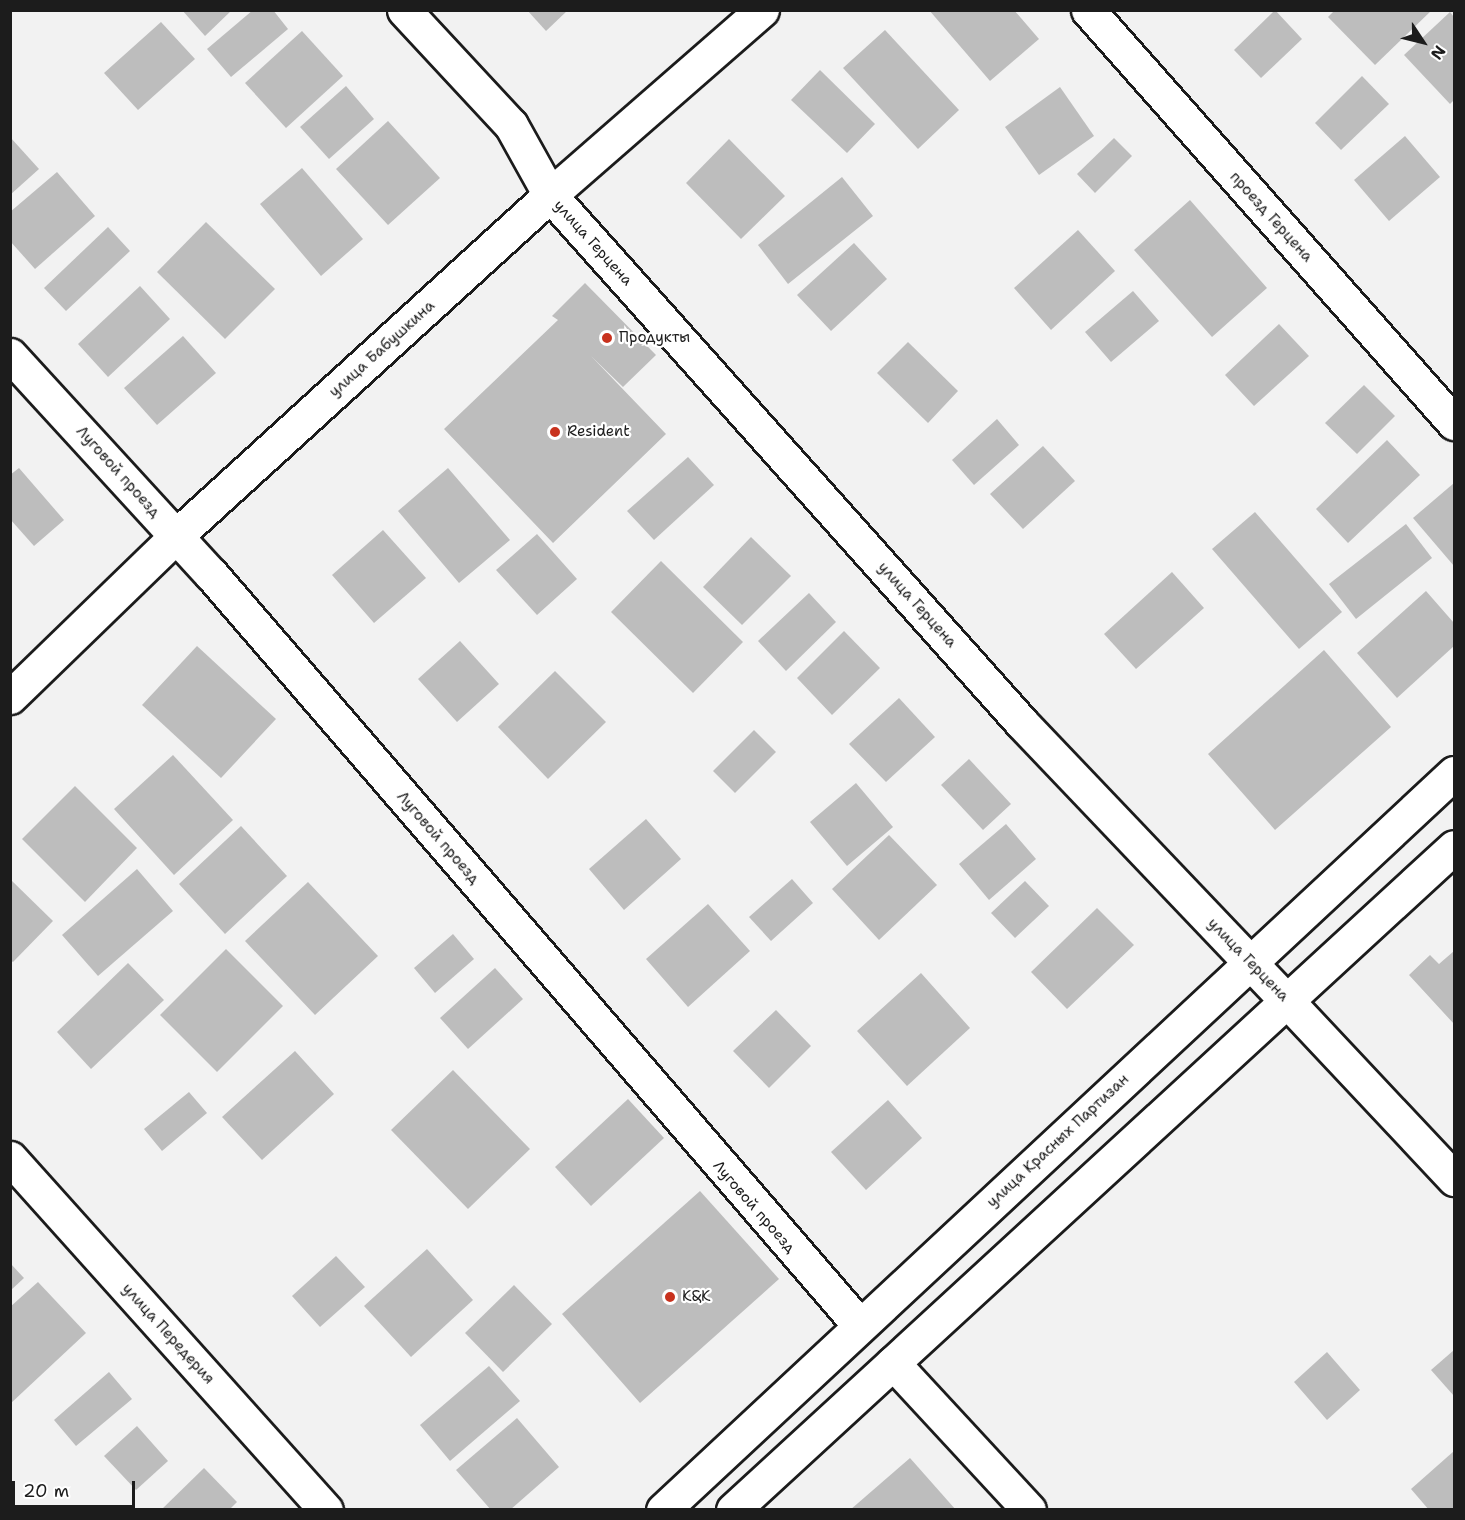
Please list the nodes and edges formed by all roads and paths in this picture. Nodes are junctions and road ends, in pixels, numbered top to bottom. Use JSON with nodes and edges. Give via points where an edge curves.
{"nodes":[{"id":1,"x":404,"y":10,"type":"edge"},
{"id":2,"x":762,"y":10,"type":"edge"},
{"id":3,"x":1088,"y":10,"type":"edge"},
{"id":4,"x":550,"y":195,"type":"junction"},
{"id":5,"x":10,"y":355,"type":"edge"},
{"id":6,"x":1455,"y":423,"type":"edge"},
{"id":7,"x":176,"y":536,"type":"junction"},
{"id":8,"x":10,"y":697,"type":"edge"},
{"id":9,"x":1455,"y":773,"type":"edge"},
{"id":10,"x":1455,"y":847,"type":"edge"},
{"id":11,"x":1250,"y":961,"type":"junction"},
{"id":12,"x":1288,"y":1002,"type":"junction"},
{"id":13,"x":10,"y":1158,"type":"edge"},
{"id":14,"x":1455,"y":1179,"type":"edge"},
{"id":15,"x":860,"y":1326,"type":"junction"},
{"id":16,"x":893,"y":1363,"type":"junction"},
{"id":17,"x":326,"y":1509,"type":"edge"},
{"id":18,"x":663,"y":1509,"type":"edge"},
{"id":19,"x":733,"y":1509,"type":"edge"},
{"id":20,"x":1029,"y":1509,"type":"edge"}],
"edges":[{"from":1,"to":4,"type":"main road","name":"улица Герцена","via":[[511,125]]},
{"from":2,"to":4,"type":"main road","name":"улица Бабушкина"},
{"from":3,"to":6,"type":"main road","name":"проезд Герцена"},
{"from":4,"to":7,"type":"main road","name":"улица Бабушкина"},
{"from":4,"to":11,"type":"main road","name":"улица Герцена","via":[[1021,722]]},
{"from":5,"to":7,"type":"main road","name":"Луговой проезд"},
{"from":7,"to":8,"type":"main road","name":"улица Бабушкина"},
{"from":7,"to":15,"type":"main road","name":"Луговой проезд"},
{"from":9,"to":11,"type":"main road","name":"улица Красных Партизан"},
{"from":10,"to":12,"type":"main road"},
{"from":11,"to":12,"type":"main road","name":"улица Герцена"},
{"from":11,"to":15,"type":"main road","name":"улица Красных Партизан"},
{"from":12,"to":14,"type":"main road","name":"улица Герцена"},
{"from":12,"to":16,"type":"main road"},
{"from":13,"to":17,"type":"main road","name":"улица Передерия"},
{"from":15,"to":18,"type":"main road","name":"улица Красных Партизан"},
{"from":16,"to":19,"type":"main road"},
{"from":16,"to":20,"type":"main road"}]}
